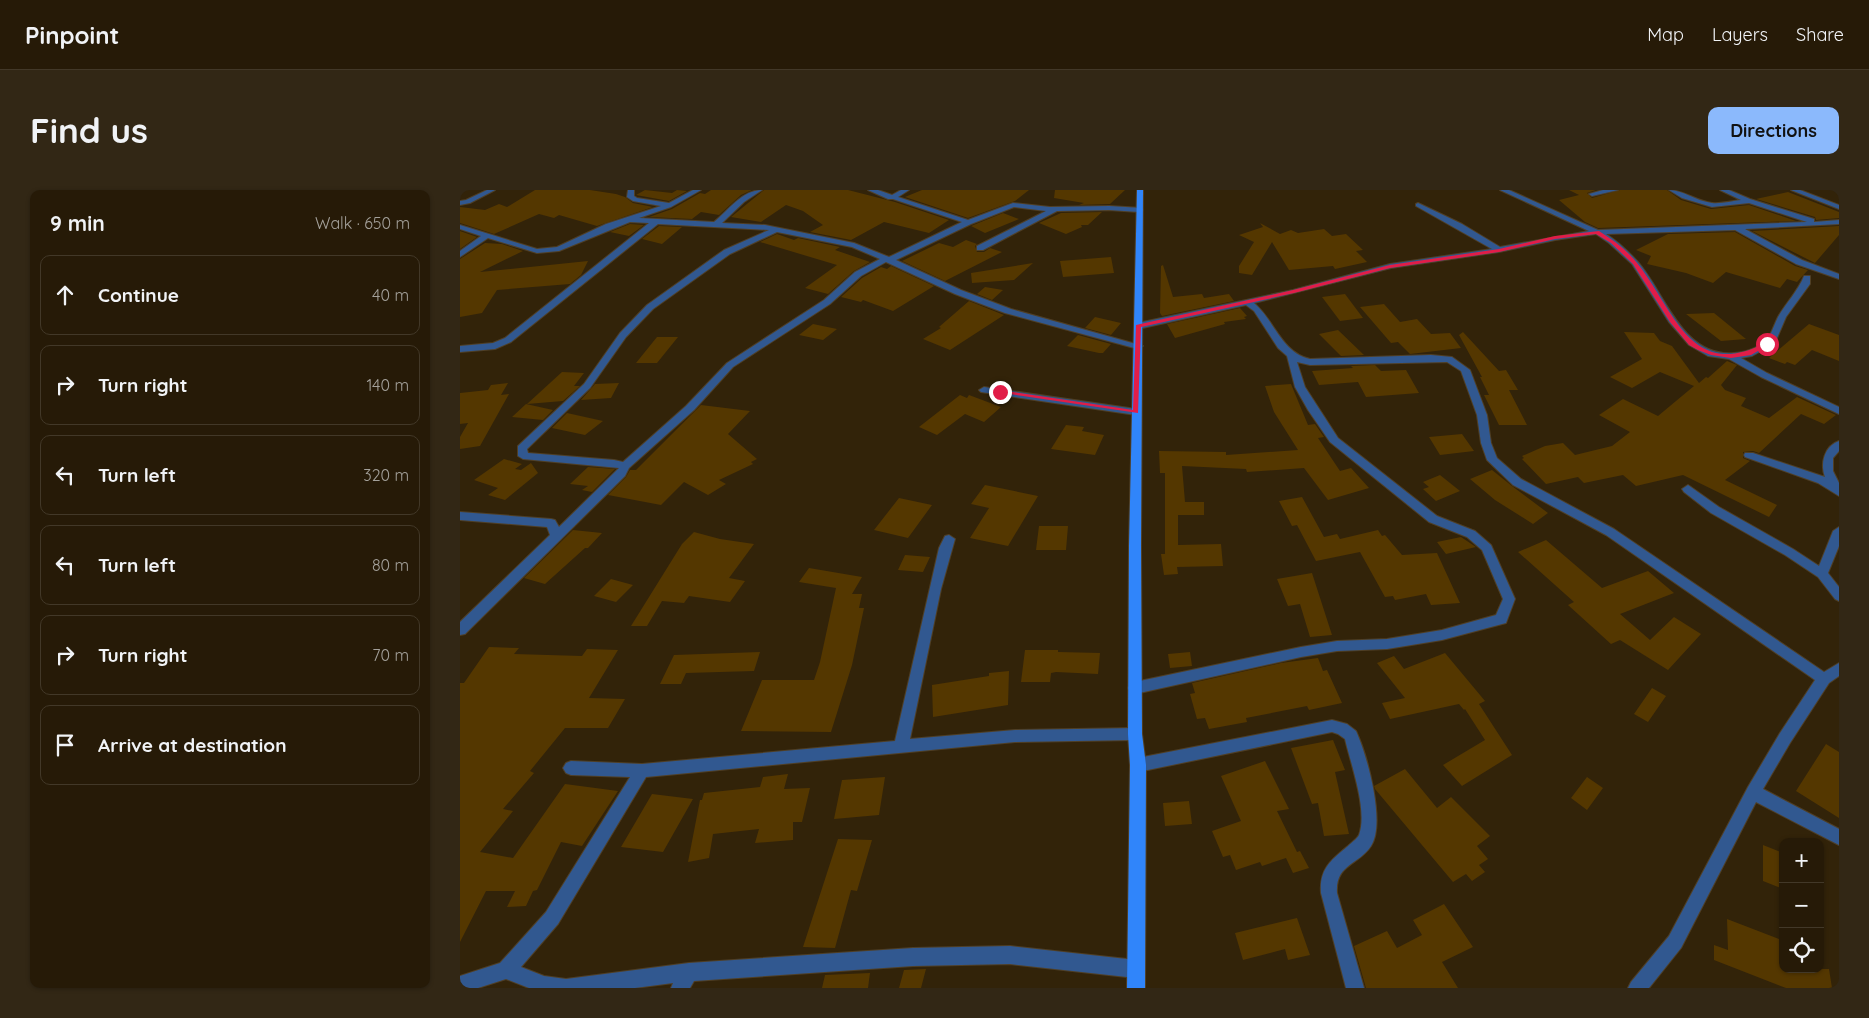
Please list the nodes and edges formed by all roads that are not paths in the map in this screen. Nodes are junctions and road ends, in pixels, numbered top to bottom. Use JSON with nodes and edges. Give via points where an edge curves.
{"nodes":[{"id":1,"x":492,"y":190,"type":"edge"},
{"id":2,"x":631,"y":190,"type":"edge"},
{"id":3,"x":698,"y":190,"type":"edge"},
{"id":4,"x":759,"y":190,"type":"edge"},
{"id":5,"x":871,"y":190,"type":"edge"},
{"id":6,"x":906,"y":190,"type":"edge"},
{"id":7,"x":1140,"y":190,"type":"edge"},
{"id":8,"x":1503,"y":190,"type":"edge"},
{"id":9,"x":1615,"y":190,"type":"edge"},
{"id":10,"x":1672,"y":190,"type":"edge"},
{"id":11,"x":1723,"y":190,"type":"edge"},
{"id":12,"x":1794,"y":190,"type":"edge"},
{"id":13,"x":1592,"y":194,"type":"dead end"},
{"id":14,"x":890,"y":198,"type":"junction"},
{"id":15,"x":1749,"y":200,"type":"junction"},
{"id":16,"x":460,"y":203,"type":"edge"},
{"id":17,"x":1418,"y":205,"type":"dead end"},
{"id":18,"x":669,"y":206,"type":"junction"},
{"id":19,"x":1839,"y":207,"type":"edge"},
{"id":20,"x":1055,"y":209,"type":"junction"},
{"id":21,"x":1139,"y":210,"type":"junction"},
{"id":22,"x":632,"y":220,"type":"junction"},
{"id":23,"x":655,"y":222,"type":"junction"},
{"id":24,"x":968,"y":222,"type":"junction"},
{"id":25,"x":1836,"y":223,"type":"edge"},
{"id":26,"x":716,"y":224,"type":"junction"},
{"id":27,"x":1818,"y":224,"type":"junction"},
{"id":28,"x":460,"y":227,"type":"edge"},
{"id":29,"x":1736,"y":227,"type":"junction"},
{"id":30,"x":777,"y":229,"type":"junction"},
{"id":31,"x":1597,"y":232,"type":"junction"},
{"id":32,"x":487,"y":236,"type":"junction"},
{"id":33,"x":980,"y":248,"type":"dead end"},
{"id":34,"x":1499,"y":250,"type":"junction"},
{"id":35,"x":460,"y":255,"type":"edge"},
{"id":36,"x":888,"y":260,"type":"junction"},
{"id":37,"x":1839,"y":277,"type":"edge"},
{"id":38,"x":1807,"y":278,"type":"dead end"},
{"id":39,"x":1248,"y":302,"type":"junction"},
{"id":40,"x":1138,"y":326,"type":"junction"},
{"id":41,"x":1138,"y":346,"type":"junction"},
{"id":42,"x":460,"y":349,"type":"edge"},
{"id":43,"x":1731,"y":356,"type":"junction"},
{"id":44,"x":1291,"y":357,"type":"junction"},
{"id":45,"x":984,"y":390,"type":"dead end"},
{"id":46,"x":1839,"y":410,"type":"edge"},
{"id":47,"x":1136,"y":412,"type":"junction"},
{"id":48,"x":1839,"y":444,"type":"edge"},
{"id":49,"x":1749,"y":455,"type":"dead end"},
{"id":50,"x":625,"y":466,"type":"junction"},
{"id":51,"x":1688,"y":489,"type":"dead end"},
{"id":52,"x":1838,"y":494,"type":"edge"},
{"id":53,"x":460,"y":516,"type":"edge"},
{"id":54,"x":1839,"y":532,"type":"edge"},
{"id":55,"x":557,"y":537,"type":"junction"},
{"id":56,"x":949,"y":540,"type":"dead end"},
{"id":57,"x":1822,"y":574,"type":"junction"},
{"id":58,"x":1839,"y":596,"type":"edge"},
{"id":59,"x":460,"y":630,"type":"edge"},
{"id":60,"x":1839,"y":669,"type":"edge"},
{"id":61,"x":1824,"y":679,"type":"junction"},
{"id":62,"x":1135,"y":688,"type":"junction"},
{"id":63,"x":1135,"y":734,"type":"junction"},
{"id":64,"x":902,"y":748,"type":"junction"},
{"id":65,"x":1138,"y":765,"type":"junction"},
{"id":66,"x":571,"y":768,"type":"dead end"},
{"id":67,"x":642,"y":771,"type":"junction"},
{"id":68,"x":1753,"y":792,"type":"junction"},
{"id":69,"x":1839,"y":838,"type":"edge"},
{"id":70,"x":1136,"y":969,"type":"junction"},
{"id":71,"x":506,"y":970,"type":"junction"},
{"id":72,"x":684,"y":980,"type":"edge"},
{"id":73,"x":460,"y":985,"type":"edge"},
{"id":74,"x":1136,"y":988,"type":"edge"},
{"id":75,"x":1355,"y":988,"type":"edge"},
{"id":76,"x":1637,"y":988,"type":"edge"}],
"edges":[{"from":1,"to":16,"type":"street"},
{"from":2,"to":18,"type":"street","via":[[630,197],[635,200]]},
{"from":3,"to":18,"type":"street"},
{"from":4,"to":26,"type":"street","via":[[742,199]]},
{"from":5,"to":14,"type":"street"},
{"from":6,"to":14,"type":"street"},
{"from":7,"to":21,"type":"main road"},
{"from":8,"to":31,"type":"street"},
{"from":9,"to":13,"type":"street"},
{"from":10,"to":15,"type":"street","via":[[1712,205]]},
{"from":11,"to":15,"type":"street"},
{"from":12,"to":19,"type":"street"},
{"from":14,"to":24,"type":"street"},
{"from":15,"to":27,"type":"street"},
{"from":17,"to":34,"type":"street"},
{"from":18,"to":22,"type":"street"},
{"from":20,"to":21,"type":"street"},
{"from":20,"to":24,"type":"street","via":[[1013,205]]},
{"from":20,"to":33,"type":"street"},
{"from":21,"to":40,"type":"main road"},
{"from":22,"to":23,"type":"street"},
{"from":22,"to":32,"type":"street","via":[[549,251],[537,251]]},
{"from":23,"to":26,"type":"street"},
{"from":23,"to":42,"type":"street","via":[[508,340],[495,346]]},
{"from":24,"to":36,"type":"street"},
{"from":25,"to":27,"type":"street"},
{"from":26,"to":30,"type":"street"},
{"from":27,"to":29,"type":"street"},
{"from":28,"to":32,"type":"street"},
{"from":29,"to":31,"type":"street"},
{"from":29,"to":37,"type":"street","via":[[1782,255]]},
{"from":30,"to":36,"type":"street","via":[[854,245]]},
{"from":30,"to":50,"type":"street","via":[[727,252],[650,307],[624,335],[587,386],[522,448],[523,456]]},
{"from":31,"to":34,"type":"street"},
{"from":31,"to":43,"type":"street","via":[[1635,263],[1672,320],[1692,343],[1711,354]]},
{"from":32,"to":35,"type":"street"},
{"from":34,"to":39,"type":"street","via":[[1390,266]]},
{"from":36,"to":41,"type":"street","via":[[1008,311]]},
{"from":36,"to":50,"type":"street","via":[[858,274],[827,302],[730,365],[690,408]]},
{"from":38,"to":43,"type":"street","via":[[1767,344],[1749,354]]},
{"from":39,"to":40,"type":"street"},
{"from":39,"to":44,"type":"street","via":[[1260,311]]},
{"from":40,"to":41,"type":"main road"},
{"from":41,"to":47,"type":"main road"},
{"from":43,"to":46,"type":"street"},
{"from":44,"to":61,"type":"street","via":[[1310,362],[1449,360],[1465,370],[1482,415],[1492,460],[1517,482],[1610,532]]},
{"from":44,"to":62,"type":"street","via":[[1300,386],[1334,440],[1432,519],[1471,534],[1487,548],[1509,599],[1502,619],[1442,635],[1301,652]]},
{"from":45,"to":47,"type":"street"},
{"from":47,"to":62,"type":"main road"},
{"from":48,"to":52,"type":"street","via":[[1828,458],[1828,471]]},
{"from":49,"to":52,"type":"street","via":[[1822,480]]},
{"from":50,"to":55,"type":"street"},
{"from":51,"to":57,"type":"street","via":[[1715,510]]},
{"from":53,"to":55,"type":"street","via":[[551,523]]},
{"from":54,"to":57,"type":"street"},
{"from":55,"to":59,"type":"street"},
{"from":56,"to":64,"type":"street"},
{"from":57,"to":58,"type":"street"},
{"from":60,"to":61,"type":"street"},
{"from":61,"to":68,"type":"street"},
{"from":62,"to":63,"type":"main road"},
{"from":63,"to":64,"type":"street","via":[[1015,736]]},
{"from":63,"to":65,"type":"main road"},
{"from":64,"to":67,"type":"street"},
{"from":65,"to":70,"type":"main road"},
{"from":65,"to":75,"type":"street","via":[[1332,726],[1342,728],[1351,736],[1369,802],[1368,831],[1365,842],[1337,866],[1328,880],[1328,893]]},
{"from":66,"to":67,"type":"street"},
{"from":67,"to":71,"type":"street","via":[[552,918]]},
{"from":68,"to":69,"type":"street"},
{"from":68,"to":76,"type":"street","via":[[1675,942]]},
{"from":70,"to":72,"type":"street","via":[[1010,955],[913,957]]},
{"from":70,"to":74,"type":"main road"},
{"from":71,"to":72,"type":"street","via":[[544,986],[566,988]]},
{"from":71,"to":73,"type":"street"}]}
